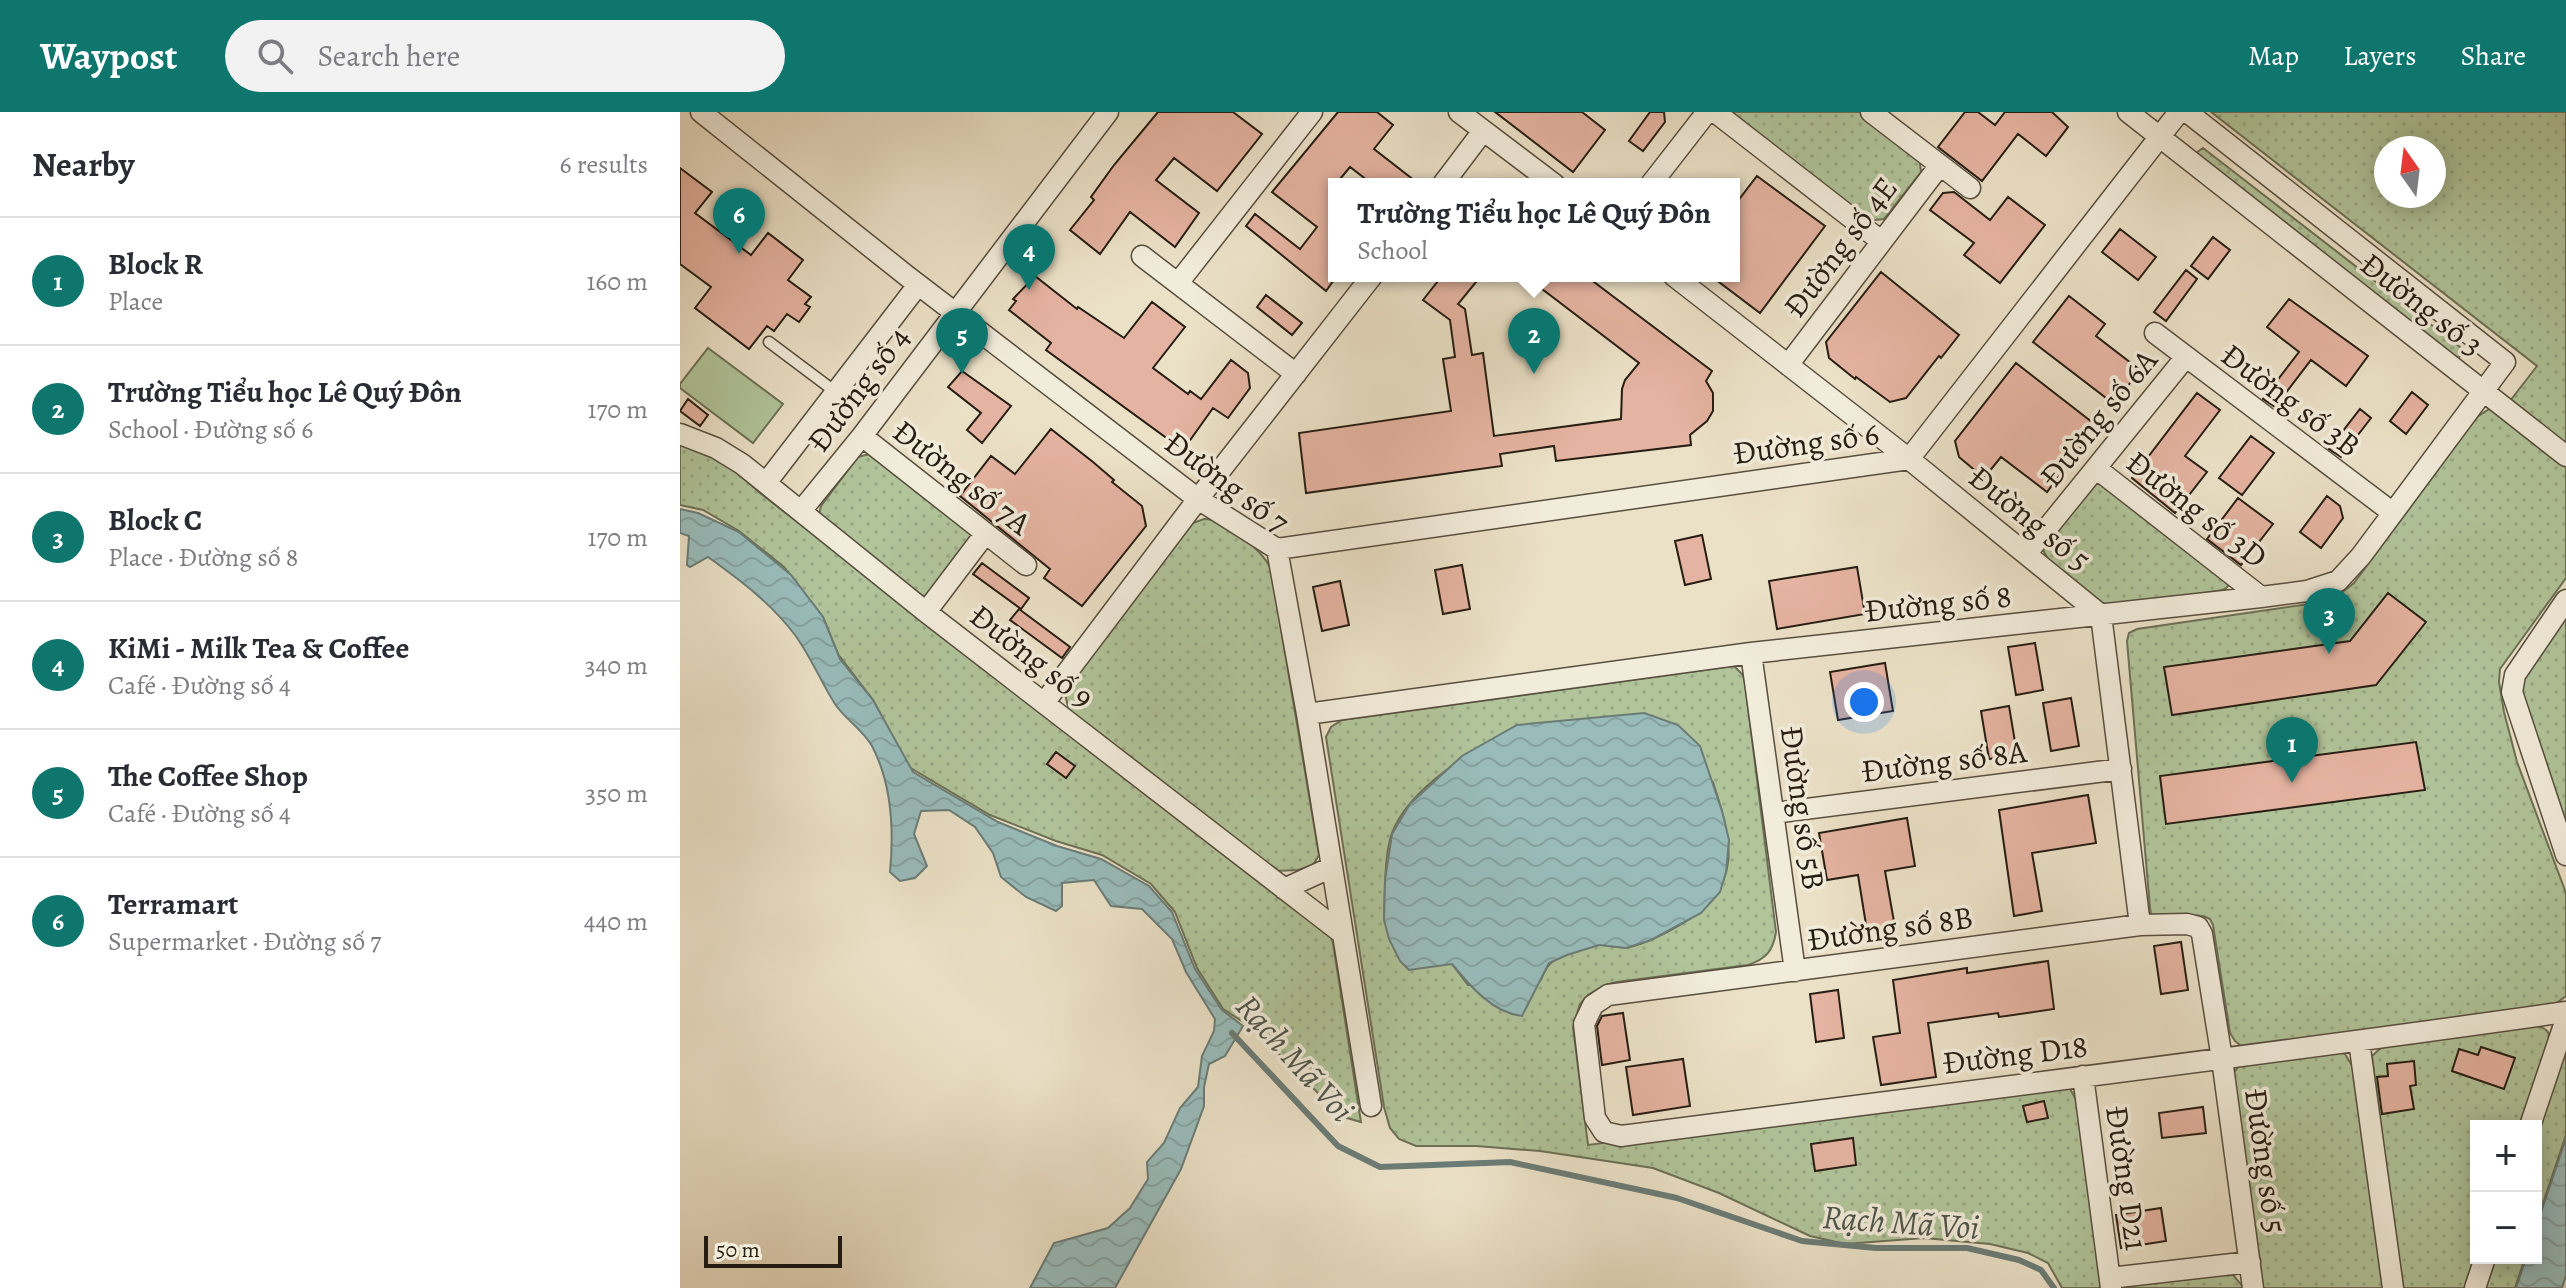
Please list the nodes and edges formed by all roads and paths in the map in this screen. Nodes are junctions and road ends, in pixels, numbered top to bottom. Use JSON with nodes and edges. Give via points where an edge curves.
{"nodes":[{"id":1,"x":701,"y":112,"type":"edge"},
{"id":2,"x":1108,"y":112,"type":"edge"},
{"id":3,"x":1312,"y":112,"type":"edge"},
{"id":4,"x":1459,"y":112,"type":"edge"},
{"id":5,"x":1707,"y":112,"type":"edge"},
{"id":6,"x":1715,"y":112,"type":"edge"},
{"id":7,"x":1871,"y":112,"type":"edge"},
{"id":8,"x":2128,"y":112,"type":"edge"},
{"id":9,"x":2179,"y":112,"type":"edge"},
{"id":10,"x":2187,"y":112,"type":"edge"},
{"id":11,"x":1483,"y":131,"type":"junction"},
{"id":12,"x":2160,"y":136,"type":"junction"},
{"id":13,"x":1940,"y":165,"type":"junction"},
{"id":14,"x":1448,"y":178,"type":"edge"},
{"id":15,"x":1546,"y":178,"type":"edge"},
{"id":16,"x":1656,"y":178,"type":"edge"},
{"id":17,"x":1970,"y":188,"type":"dead end"},
{"id":18,"x":1881,"y":241,"type":"junction"},
{"id":19,"x":1142,"y":256,"type":"dead end"},
{"id":20,"x":1367,"y":282,"type":"edge"},
{"id":21,"x":1682,"y":282,"type":"edge"},
{"id":22,"x":1178,"y":283,"type":"junction"},
{"id":23,"x":918,"y":285,"type":"junction"},
{"id":24,"x":954,"y":312,"type":"junction"},
{"id":25,"x":2155,"y":333,"type":"dead end"},
{"id":26,"x":769,"y":342,"type":"dead end"},
{"id":27,"x":2185,"y":358,"type":"junction"},
{"id":28,"x":1788,"y":365,"type":"junction"},
{"id":29,"x":1296,"y":374,"type":"junction"},
{"id":30,"x":2483,"y":391,"type":"junction"},
{"id":31,"x":837,"y":393,"type":"junction"},
{"id":32,"x":680,"y":434,"type":"edge"},
{"id":33,"x":862,"y":436,"type":"junction"},
{"id":34,"x":2566,"y":456,"type":"edge"},
{"id":35,"x":1909,"y":459,"type":"junction"},
{"id":36,"x":2097,"y":469,"type":"junction"},
{"id":37,"x":766,"y":483,"type":"junction"},
{"id":38,"x":1198,"y":499,"type":"junction"},
{"id":39,"x":801,"y":511,"type":"junction"},
{"id":40,"x":2393,"y":513,"type":"junction"},
{"id":41,"x":985,"y":534,"type":"junction"},
{"id":42,"x":1277,"y":549,"type":"junction"},
{"id":43,"x":2027,"y":553,"type":"junction"},
{"id":44,"x":1026,"y":565,"type":"dead end"},
{"id":45,"x":2261,"y":597,"type":"junction"},
{"id":46,"x":2566,"y":600,"type":"edge"},
{"id":47,"x":926,"y":612,"type":"junction"},
{"id":48,"x":2101,"y":615,"type":"junction"},
{"id":49,"x":1751,"y":653,"type":"junction"},
{"id":50,"x":1044,"y":703,"type":"junction"},
{"id":51,"x":1307,"y":714,"type":"junction"},
{"id":52,"x":2121,"y":769,"type":"junction"},
{"id":53,"x":1774,"y":813,"type":"junction"},
{"id":54,"x":2566,"y":855,"type":"edge"},
{"id":55,"x":1332,"y":867,"type":"junction"},
{"id":56,"x":1284,"y":889,"type":"junction"},
{"id":57,"x":2140,"y":925,"type":"junction"},
{"id":58,"x":2198,"y":927,"type":"joint"},
{"id":59,"x":1343,"y":934,"type":"junction"},
{"id":60,"x":1795,"y":971,"type":"junction"},
{"id":61,"x":1593,"y":1005,"type":"joint"},
{"id":62,"x":2566,"y":1012,"type":"edge"},
{"id":63,"x":2566,"y":1019,"type":"edge"},
{"id":64,"x":2359,"y":1041,"type":"junction"},
{"id":65,"x":2222,"y":1059,"type":"junction"},
{"id":66,"x":2083,"y":1076,"type":"junction"},
{"id":67,"x":1371,"y":1106,"type":"dead end"},
{"id":68,"x":2532,"y":1120,"type":"edge"},
{"id":69,"x":2250,"y":1262,"type":"junction"},
{"id":70,"x":2483,"y":1264,"type":"edge"},
{"id":71,"x":2111,"y":1283,"type":"edge"},
{"id":72,"x":2253,"y":1288,"type":"edge"},
{"id":73,"x":2393,"y":1288,"type":"edge"},
{"id":74,"x":2475,"y":1288,"type":"edge"}],
"edges":[{"from":1,"to":23,"type":"street","name":"Đường số 7"},
{"from":2,"to":24,"type":"street","name":"Đường số 4"},
{"from":3,"to":22,"type":"street"},
{"from":4,"to":11,"type":"street"},
{"from":5,"to":16,"type":"street"},
{"from":6,"to":18,"type":"street"},
{"from":7,"to":13,"type":"street"},
{"from":8,"to":12,"type":"street","name":"Đường số 3"},
{"from":9,"to":12,"type":"street","name":"Đường số 6"},
{"from":10,"to":30,"type":"street","name":"Đường số 3","via":[[2505,362]]},
{"from":11,"to":14,"type":"street"},
{"from":11,"to":15,"type":"street"},
{"from":12,"to":30,"type":"street","name":"Đường số 3"},
{"from":12,"to":35,"type":"street","name":"Đường số 6"},
{"from":13,"to":17,"type":"street"},
{"from":13,"to":18,"type":"street","name":"Đường số 4E"},
{"from":18,"to":28,"type":"street","name":"Đường số 4E"},
{"from":19,"to":22,"type":"street"},
{"from":20,"to":29,"type":"street"},
{"from":21,"to":28,"type":"street","name":"Đường số 5"},
{"from":22,"to":29,"type":"street"},
{"from":23,"to":24,"type":"street","name":"Đường số 7"},
{"from":23,"to":31,"type":"street"},
{"from":24,"to":33,"type":"street","name":"Đường số 4"},
{"from":24,"to":38,"type":"street","name":"Đường số 7"},
{"from":25,"to":27,"type":"street","name":"Đường số 3B"},
{"from":26,"to":31,"type":"lane"},
{"from":27,"to":36,"type":"street","name":"Đường số 6A"},
{"from":27,"to":40,"type":"street","name":"Đường số 3B"},
{"from":28,"to":35,"type":"street","name":"Đường số 5"},
{"from":29,"to":38,"type":"street"},
{"from":30,"to":34,"type":"street"},
{"from":30,"to":40,"type":"street","name":"Đường số 8"},
{"from":31,"to":37,"type":"street"},
{"from":32,"to":37,"type":"street","name":"Đường số 9","via":[[716,448]]},
{"from":33,"to":39,"type":"street","name":"Đường số 4"},
{"from":33,"to":41,"type":"street","name":"Đường số 7A"},
{"from":35,"to":42,"type":"street","name":"Đường số 6"},
{"from":35,"to":43,"type":"street","name":"Đường số 5"},
{"from":36,"to":43,"type":"street","name":"Đường số 6A"},
{"from":36,"to":45,"type":"street","name":"Đường số 3D"},
{"from":37,"to":39,"type":"street","name":"Đường số 9"},
{"from":38,"to":42,"type":"street","name":"Đường số 7"},
{"from":38,"to":50,"type":"street"},
{"from":39,"to":47,"type":"street","name":"Đường số 9"},
{"from":40,"to":45,"type":"street","name":"Đường số 8","via":[[2338,581]]},
{"from":41,"to":44,"type":"street","name":"Đường số 7A"},
{"from":41,"to":47,"type":"street"},
{"from":42,"to":51,"type":"street","name":"Đường số 7"},
{"from":43,"to":48,"type":"street","name":"Đường số 5"},
{"from":45,"to":48,"type":"street","name":"Đường số 8"},
{"from":46,"to":54,"type":"street","via":[[2515,675],[2512,692]]},
{"from":47,"to":50,"type":"street","name":"Đường số 9"},
{"from":48,"to":49,"type":"street","name":"Đường số 8"},
{"from":48,"to":52,"type":"street","name":"Đường số 5"},
{"from":49,"to":51,"type":"street","name":"Đường số 8"},
{"from":49,"to":53,"type":"street","name":"Đường số 5B"},
{"from":50,"to":56,"type":"street","name":"Đường số 9"},
{"from":51,"to":55,"type":"street","name":"Đường số 7"},
{"from":52,"to":53,"type":"street","name":"Đường số 8A"},
{"from":52,"to":57,"type":"street","name":"Đường số 5"},
{"from":53,"to":60,"type":"street","name":"Đường số 5B"},
{"from":55,"to":56,"type":"street"},
{"from":55,"to":59,"type":"street","name":"Đường số 7"},
{"from":56,"to":59,"type":"street","name":"Đường số 9"},
{"from":57,"to":58,"type":"street","name":"Đường số 8B"},
{"from":57,"to":60,"type":"street","name":"Đường số 8B"},
{"from":58,"to":65,"type":"street","name":"Đường số 5"},
{"from":59,"to":67,"type":"street","name":"Đường số 7"},
{"from":60,"to":61,"type":"street","name":"Đường số 8B","via":[[1608,995]]},
{"from":61,"to":66,"type":"street","name":"Đường D18","via":[[1584,1034],[1595,1118],[1610,1135]]},
{"from":62,"to":64,"type":"street","name":"Đường D18"},
{"from":63,"to":68,"type":"street"},
{"from":64,"to":65,"type":"street","name":"Đường D18"},
{"from":64,"to":73,"type":"street"},
{"from":65,"to":66,"type":"street","name":"Đường D18"},
{"from":65,"to":69,"type":"street","name":"Đường số 5"},
{"from":66,"to":71,"type":"street","name":"Đường D21"},
{"from":69,"to":71,"type":"street","name":"Đường số 5"},
{"from":69,"to":72,"type":"street","name":"Đường số 5"},
{"from":70,"to":74,"type":"street"}]}
